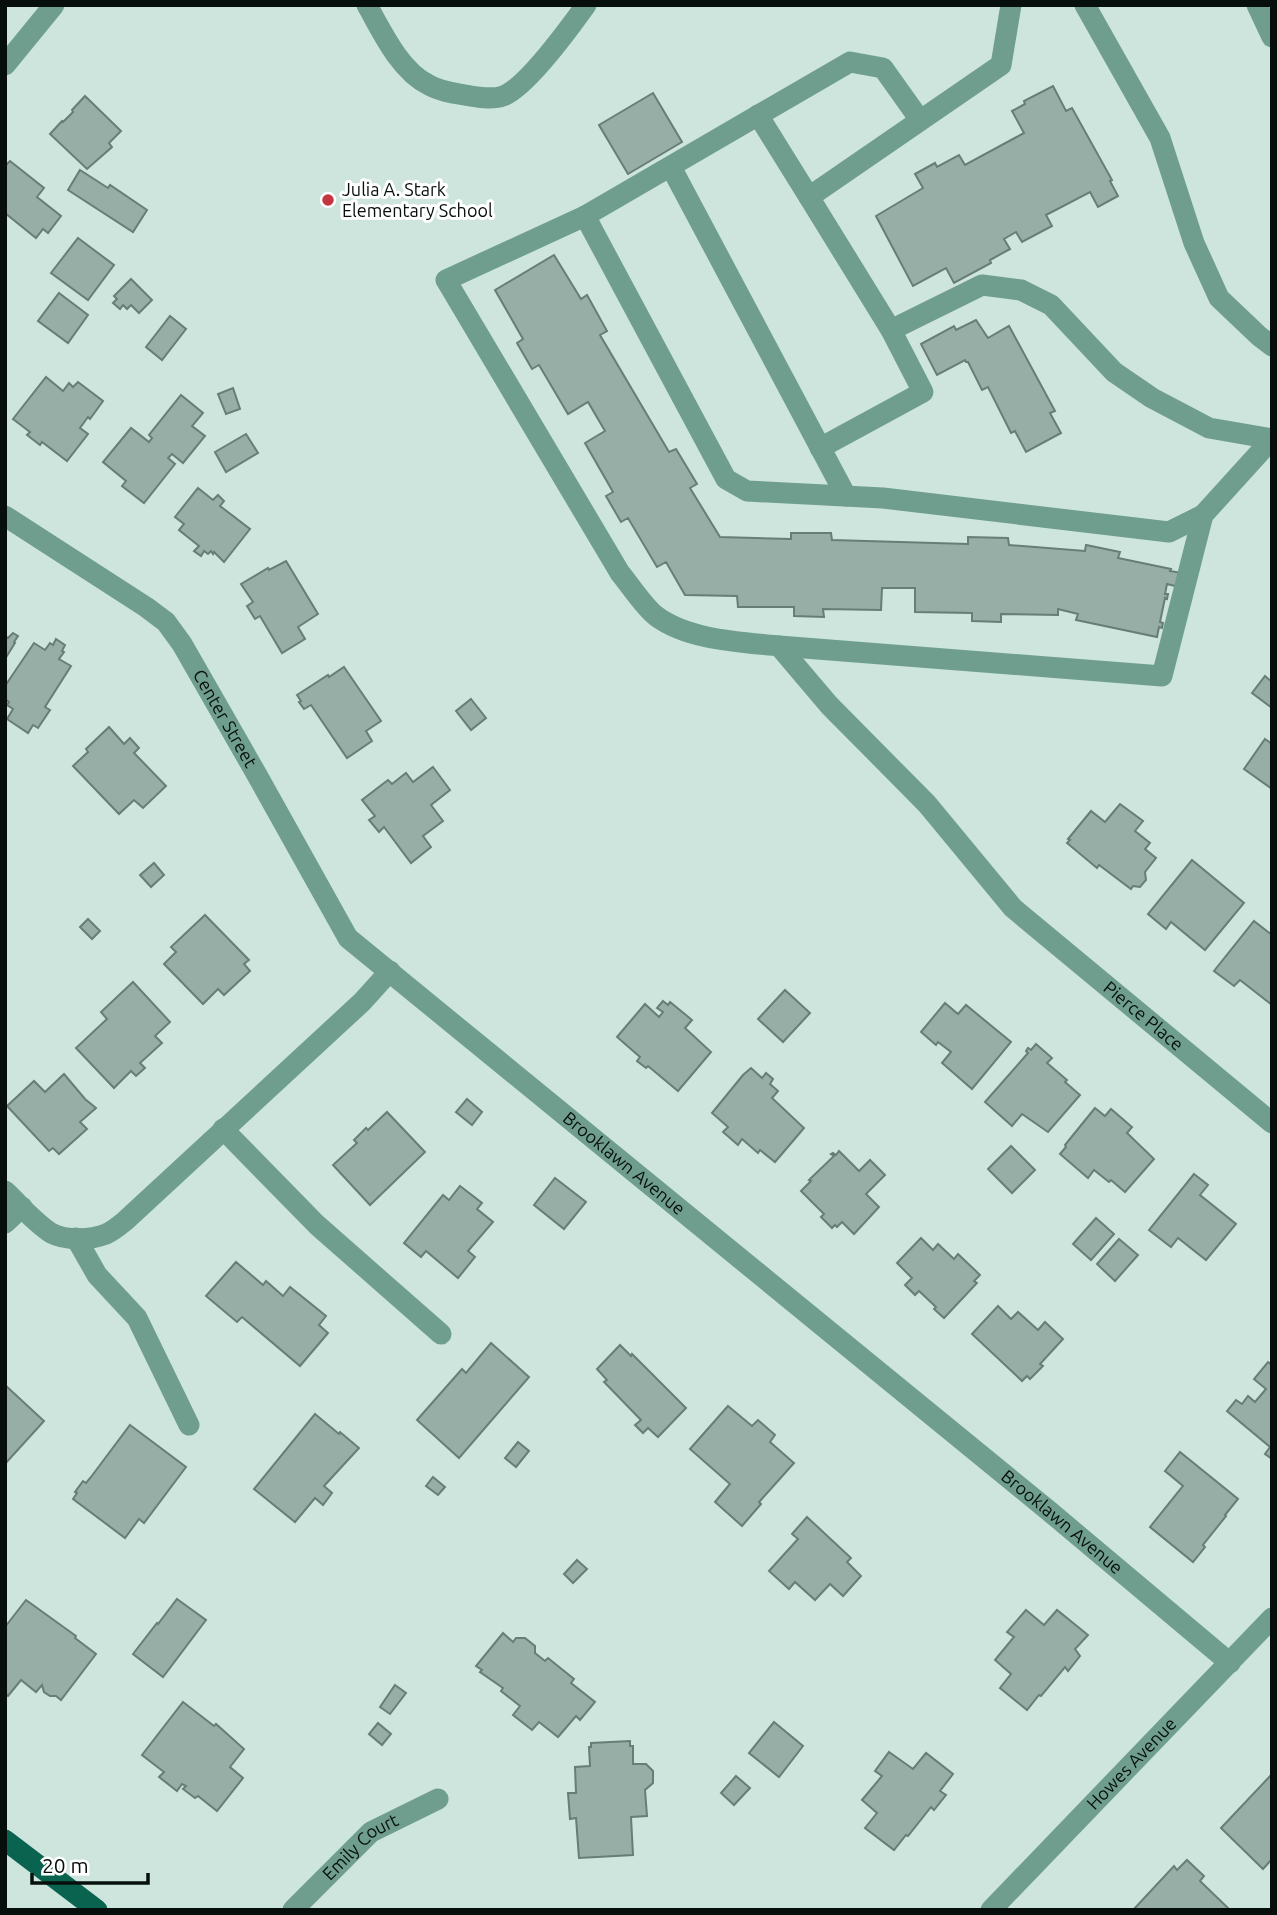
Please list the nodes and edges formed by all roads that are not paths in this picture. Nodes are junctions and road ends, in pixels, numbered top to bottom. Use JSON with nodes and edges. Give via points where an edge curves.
{"nodes":[{"id":1,"x":54,"y":5,"type":"edge"},
{"id":2,"x":367,"y":5,"type":"edge"},
{"id":3,"x":586,"y":5,"type":"edge"},
{"id":4,"x":1012,"y":5,"type":"edge"},
{"id":5,"x":1085,"y":5,"type":"edge"},
{"id":6,"x":5,"y":65,"type":"edge"},
{"id":7,"x":758,"y":115,"type":"junction"},
{"id":8,"x":920,"y":120,"type":"junction"},
{"id":9,"x":671,"y":167,"type":"junction"},
{"id":10,"x":809,"y":197,"type":"junction"},
{"id":11,"x":585,"y":216,"type":"junction"},
{"id":12,"x":891,"y":330,"type":"junction"},
{"id":13,"x":1272,"y":346,"type":"edge"},
{"id":14,"x":1272,"y":439,"type":"edge"},
{"id":15,"x":820,"y":448,"type":"junction"},
{"id":16,"x":846,"y":496,"type":"junction"},
{"id":17,"x":1203,"y":515,"type":"junction"},
{"id":18,"x":5,"y":516,"type":"edge"},
{"id":19,"x":779,"y":646,"type":"junction"},
{"id":20,"x":390,"y":971,"type":"junction"},
{"id":21,"x":1272,"y":1123,"type":"edge"},
{"id":22,"x":223,"y":1129,"type":"junction"},
{"id":23,"x":5,"y":1191,"type":"edge"},
{"id":24,"x":22,"y":1207,"type":"junction"},
{"id":25,"x":5,"y":1223,"type":"edge"},
{"id":26,"x":76,"y":1238,"type":"junction"},
{"id":27,"x":441,"y":1334,"type":"dead end"},
{"id":28,"x":189,"y":1425,"type":"dead end"},
{"id":29,"x":1272,"y":1618,"type":"edge"},
{"id":30,"x":1230,"y":1663,"type":"junction"},
{"id":31,"x":438,"y":1798,"type":"dead end"},
{"id":32,"x":5,"y":1840,"type":"edge"},
{"id":33,"x":97,"y":1910,"type":"edge"},
{"id":34,"x":293,"y":1910,"type":"edge"},
{"id":35,"x":991,"y":1910,"type":"edge"}],
"edges":[{"from":1,"to":6,"type":"street"},
{"from":2,"to":3,"type":"street","via":[[407,70],[429,85],[479,97],[503,96],[523,82]]},
{"from":4,"to":8,"type":"street","via":[[1001,65]]},
{"from":5,"to":13,"type":"street","via":[[1160,138],[1194,243],[1219,298]]},
{"from":7,"to":8,"type":"street","via":[[850,62],[883,68]]},
{"from":7,"to":9,"type":"street"},
{"from":7,"to":10,"type":"street"},
{"from":8,"to":10,"type":"street"},
{"from":9,"to":11,"type":"street"},
{"from":9,"to":15,"type":"street"},
{"from":10,"to":12,"type":"street"},
{"from":11,"to":16,"type":"street","via":[[726,479],[747,491]]},
{"from":11,"to":19,"type":"street","via":[[446,280],[620,573],[655,615],[684,631]]},
{"from":12,"to":14,"type":"street","via":[[982,285],[1021,290],[1051,305],[1114,372],[1152,398],[1209,428]]},
{"from":12,"to":15,"type":"street","via":[[923,392]]},
{"from":14,"to":17,"type":"street"},
{"from":15,"to":16,"type":"street"},
{"from":16,"to":17,"type":"street","via":[[1169,532]]},
{"from":17,"to":19,"type":"street","via":[[1162,676]]},
{"from":18,"to":20,"type":"street","name":"Center Street","via":[[166,622],[348,938]]},
{"from":19,"to":21,"type":"street","name":"Pierce Place","via":[[829,705],[927,804],[1013,908]]},
{"from":20,"to":22,"type":"street"},
{"from":20,"to":30,"type":"street","name":"Brooklawn Avenue"},
{"from":22,"to":26,"type":"street","via":[[115,1229],[96,1237]]},
{"from":22,"to":27,"type":"street","via":[[317,1224]]},
{"from":23,"to":24,"type":"street"},
{"from":24,"to":25,"type":"street"},
{"from":24,"to":26,"type":"street","via":[[54,1234]]},
{"from":26,"to":28,"type":"street","via":[[97,1275],[137,1318]]},
{"from":29,"to":30,"type":"street","name":"Howes Avenue"},
{"from":30,"to":35,"type":"street","name":"Howes Avenue"},
{"from":31,"to":34,"type":"street","name":"Emily Court","via":[[371,1832]]},
{"from":32,"to":33,"type":"main road"}]}
